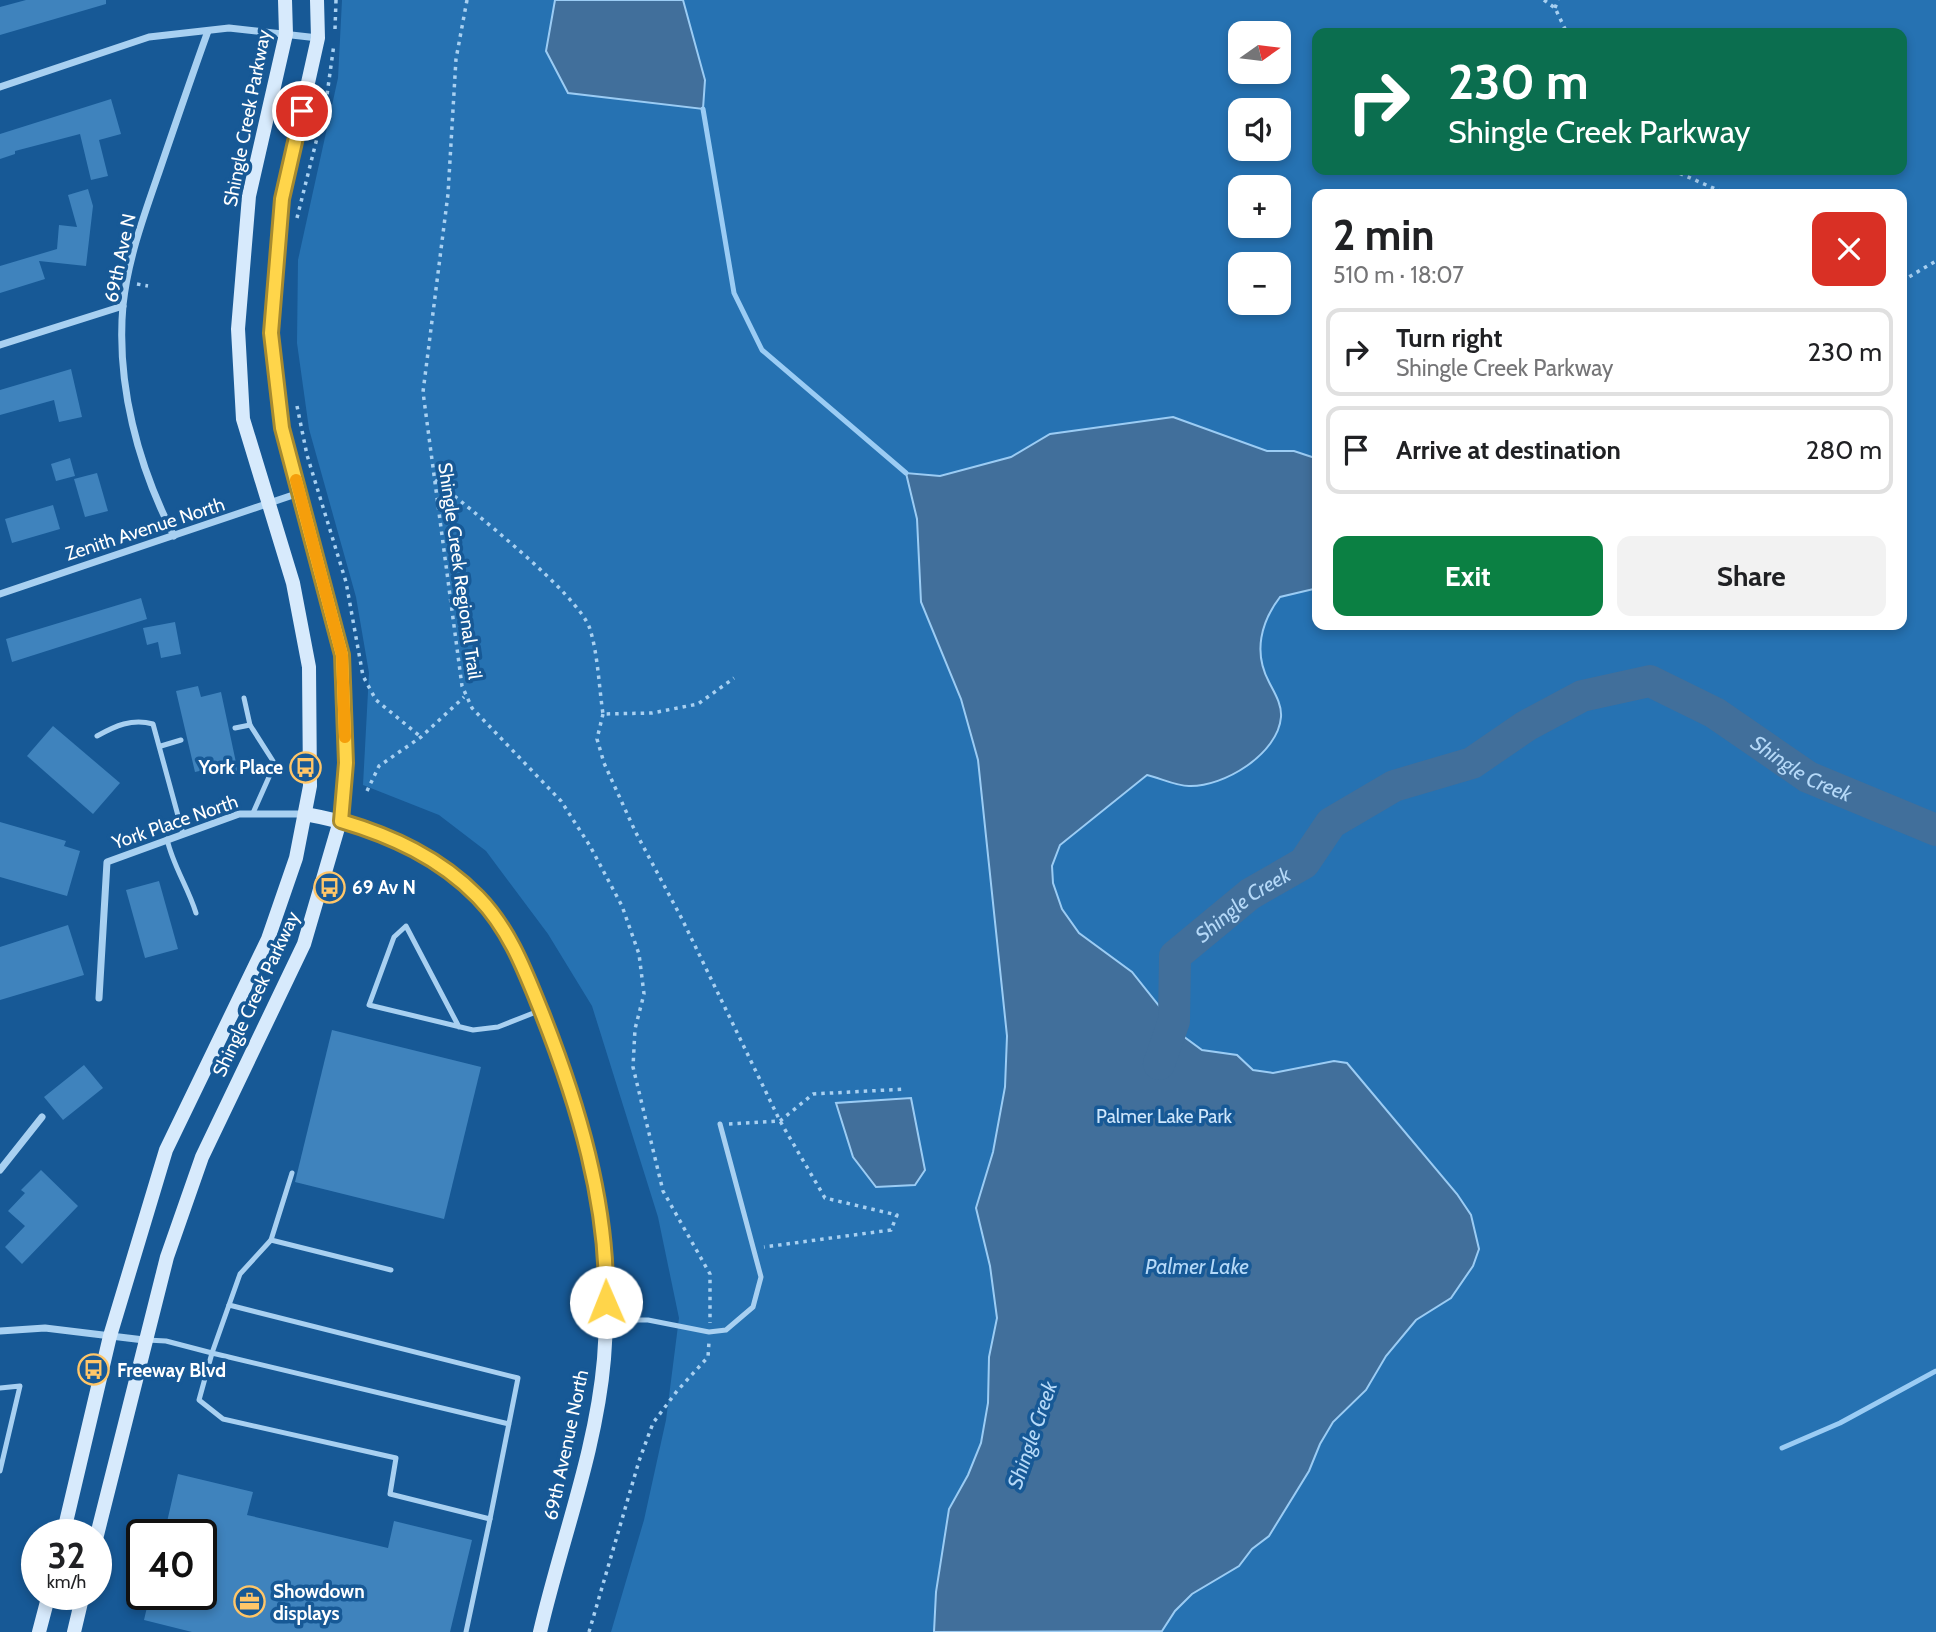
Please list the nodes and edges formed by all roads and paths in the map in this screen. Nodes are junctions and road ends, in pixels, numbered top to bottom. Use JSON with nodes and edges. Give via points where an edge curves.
{"nodes":[{"id":1,"x":285,"y":0,"type":"edge"},
{"id":2,"x":317,"y":0,"type":"edge"},
{"id":3,"x":336,"y":0,"type":"edge"},
{"id":4,"x":467,"y":0,"type":"edge"},
{"id":5,"x":1544,"y":0,"type":"edge"},
{"id":6,"x":1558,"y":0,"type":"edge"},
{"id":7,"x":1555,"y":8,"type":"junction"},
{"id":8,"x":1565,"y":28,"type":"edge"},
{"id":9,"x":208,"y":31,"type":"junction"},
{"id":10,"x":286,"y":34,"type":"junction"},
{"id":11,"x":318,"y":38,"type":"junction"},
{"id":12,"x":0,"y":88,"type":"edge"},
{"id":13,"x":1683,"y":175,"type":"edge"},
{"id":14,"x":1716,"y":189,"type":"edge"},
{"id":15,"x":295,"y":230,"type":"dead end"},
{"id":16,"x":1936,"y":261,"type":"edge"},
{"id":17,"x":1907,"y":278,"type":"edge"},
{"id":18,"x":123,"y":306,"type":"junction"},
{"id":19,"x":0,"y":345,"type":"edge"},
{"id":20,"x":295,"y":397,"type":"dead end"},
{"id":21,"x":434,"y":478,"type":"junction"},
{"id":22,"x":299,"y":494,"type":"junction"},
{"id":23,"x":268,"y":504,"type":"junction"},
{"id":24,"x":174,"y":536,"type":"junction"},
{"id":25,"x":0,"y":594,"type":"edge"},
{"id":26,"x":734,"y":678,"type":"dead end"},
{"id":27,"x":464,"y":697,"type":"junction"},
{"id":28,"x":244,"y":698,"type":"dead end"},
{"id":29,"x":603,"y":714,"type":"junction"},
{"id":30,"x":250,"y":725,"type":"junction"},
{"id":31,"x":235,"y":729,"type":"dead end"},
{"id":32,"x":97,"y":736,"type":"dead end"},
{"id":33,"x":421,"y":737,"type":"junction"},
{"id":34,"x":181,"y":740,"type":"dead end"},
{"id":35,"x":161,"y":746,"type":"junction"},
{"id":36,"x":368,"y":791,"type":"dead end"},
{"id":37,"x":253,"y":813,"type":"junction"},
{"id":38,"x":305,"y":814,"type":"junction"},
{"id":39,"x":341,"y":821,"type":"junction"},
{"id":40,"x":183,"y":834,"type":"junction"},
{"id":41,"x":167,"y":839,"type":"junction"},
{"id":42,"x":196,"y":914,"type":"dead end"},
{"id":43,"x":99,"y":998,"type":"dead end"},
{"id":44,"x":541,"y":1010,"type":"junction"},
{"id":45,"x":459,"y":1027,"type":"junction"},
{"id":46,"x":906,"y":1089,"type":"dead end"},
{"id":47,"x":43,"y":1117,"type":"dead end"},
{"id":48,"x":780,"y":1121,"type":"junction"},
{"id":49,"x":720,"y":1124,"type":"joint"},
{"id":50,"x":0,"y":1170,"type":"edge"},
{"id":51,"x":292,"y":1173,"type":"dead end"},
{"id":52,"x":271,"y":1240,"type":"junction"},
{"id":53,"x":754,"y":1250,"type":"junction"},
{"id":54,"x":391,"y":1270,"type":"dead end"},
{"id":55,"x":229,"y":1305,"type":"junction"},
{"id":56,"x":606,"y":1320,"type":"junction"},
{"id":57,"x":0,"y":1331,"type":"edge"},
{"id":58,"x":709,"y":1332,"type":"junction"},
{"id":59,"x":110,"y":1336,"type":"junction"},
{"id":60,"x":144,"y":1340,"type":"junction"},
{"id":61,"x":212,"y":1353,"type":"junction"},
{"id":62,"x":0,"y":1388,"type":"edge"},
{"id":63,"x":509,"y":1424,"type":"junction"},
{"id":64,"x":0,"y":1471,"type":"edge"},
{"id":65,"x":67,"y":1519,"type":"edge"},
{"id":66,"x":101,"y":1519,"type":"edge"},
{"id":67,"x":490,"y":1519,"type":"junction"},
{"id":68,"x":45,"y":1610,"type":"edge"},
{"id":69,"x":79,"y":1610,"type":"edge"},
{"id":70,"x":40,"y":1632,"type":"edge"},
{"id":71,"x":74,"y":1632,"type":"edge"},
{"id":72,"x":466,"y":1632,"type":"edge"},
{"id":73,"x":540,"y":1632,"type":"edge"},
{"id":74,"x":589,"y":1632,"type":"edge"}],
"edges":[{"from":1,"to":10,"type":"street","name":"Shingle Creek Parkway"},
{"from":2,"to":11,"type":"street","name":"Shingle Creek Parkway"},
{"from":3,"to":15,"type":"path","via":[[326,102]]},
{"from":4,"to":21,"type":"path","name":"Shingle Creek Regional Trail","via":[[456,60],[442,254],[424,374]]},
{"from":5,"to":7,"type":"path"},
{"from":6,"to":7,"type":"path"},
{"from":7,"to":8,"type":"path"},
{"from":9,"to":10,"type":"street","via":[[229,28]]},
{"from":9,"to":12,"type":"street","via":[[149,37]]},
{"from":9,"to":18,"type":"street","name":"69th Ave N","via":[[137,237]]},
{"from":10,"to":11,"type":"street"},
{"from":10,"to":23,"type":"street","name":"Shingle Creek Parkway","via":[[249,195],[238,329],[243,419]]},
{"from":11,"to":22,"type":"street","name":"Shingle Creek Parkway","via":[[282,199],[271,333],[282,428]]},
{"from":13,"to":14,"type":"path"},
{"from":16,"to":17,"type":"path"},
{"from":18,"to":19,"type":"street"},
{"from":18,"to":24,"type":"street","name":"69th Ave N","via":[[125,377],[137,446],[155,500]]},
{"from":20,"to":33,"type":"path","via":[[307,455],[345,582],[363,676],[376,700]]},
{"from":21,"to":27,"type":"path","name":"Shingle Creek Regional Trail"},
{"from":21,"to":29,"type":"path","via":[[577,608],[590,628]]},
{"from":22,"to":23,"type":"street","name":"Zenith Avenue North"},
{"from":22,"to":39,"type":"street","name":"Shingle Creek Parkway","via":[[342,655],[346,763]]},
{"from":23,"to":24,"type":"street","name":"Zenith Avenue North"},
{"from":23,"to":38,"type":"street","name":"Shingle Creek Parkway","via":[[293,583],[309,667],[312,757]]},
{"from":24,"to":25,"type":"street","name":"Zenith Avenue North"},
{"from":26,"to":29,"type":"path","via":[[698,704],[652,713]]},
{"from":27,"to":33,"type":"path"},
{"from":27,"to":58,"type":"path","name":"Shingle Creek Regional Trail","via":[[562,801],[622,906],[639,954],[644,993],[635,1029],[633,1067],[663,1191],[710,1274]]},
{"from":28,"to":30,"type":"lane"},
{"from":29,"to":48,"type":"path","via":[[597,739],[604,763]]},
{"from":30,"to":31,"type":"lane"},
{"from":30,"to":37,"type":"lane","via":[[274,761]]},
{"from":32,"to":35,"type":"lane","via":[[116,725],[141,720],[153,724]]},
{"from":33,"to":36,"type":"path","via":[[375,770]]},
{"from":34,"to":35,"type":"lane"},
{"from":35,"to":40,"type":"lane"},
{"from":37,"to":38,"type":"street","name":"York Place North"},
{"from":37,"to":40,"type":"street","name":"York Place North"},
{"from":38,"to":39,"type":"street","name":"69th Avenue North"},
{"from":38,"to":59,"type":"street","name":"Shingle Creek Parkway","via":[[296,858],[268,939],[166,1150]]},
{"from":39,"to":44,"type":"street","name":"69th Avenue North","via":[[414,848],[465,884],[516,950]]},
{"from":39,"to":60,"type":"street","name":"Shingle Creek Parkway","via":[[304,944],[202,1157]]},
{"from":40,"to":41,"type":"street","name":"York Place North"},
{"from":41,"to":42,"type":"lane","via":[[173,866],[186,883]]},
{"from":41,"to":43,"type":"street","name":"York Place North","via":[[107,862]]},
{"from":44,"to":45,"type":"lane","via":[[498,1027]]},
{"from":44,"to":56,"type":"street","name":"69th Avenue North","via":[[574,1100],[595,1187],[603,1235]]},
{"from":45,"to":45,"type":"lane","via":[[369,1005],[394,937],[407,926]]},
{"from":46,"to":48,"type":"path","via":[[813,1094]]},
{"from":47,"to":50,"type":"street"},
{"from":48,"to":49,"type":"path"},
{"from":48,"to":53,"type":"path","via":[[825,1198],[897,1214],[891,1230]]},
{"from":49,"to":53,"type":"lane"},
{"from":51,"to":52,"type":"lane"},
{"from":52,"to":54,"type":"lane"},
{"from":52,"to":55,"type":"lane","via":[[247,1263]]},
{"from":53,"to":58,"type":"lane","via":[[761,1278],[753,1307],[726,1330]]},
{"from":55,"to":61,"type":"lane"},
{"from":55,"to":63,"type":"lane","via":[[518,1378]]},
{"from":56,"to":58,"type":"lane","via":[[648,1320]]},
{"from":56,"to":73,"type":"street","name":"69th Avenue North","via":[[597,1405]]},
{"from":57,"to":59,"type":"street","via":[[45,1328]]},
{"from":58,"to":74,"type":"path","name":"Shingle Creek Regional Trail","via":[[708,1357],[653,1423]]},
{"from":59,"to":60,"type":"street"},
{"from":59,"to":65,"type":"street","name":"Shingle Creek Parkway"},
{"from":60,"to":61,"type":"lane"},
{"from":60,"to":66,"type":"street","name":"Shingle Creek Parkway"},
{"from":61,"to":63,"type":"lane"},
{"from":61,"to":67,"type":"lane","via":[[199,1400],[223,1419],[397,1458],[390,1494]]},
{"from":62,"to":64,"type":"lane","via":[[20,1386]]},
{"from":63,"to":67,"type":"lane"},
{"from":67,"to":72,"type":"lane"},
{"from":68,"to":70,"type":"street"},
{"from":69,"to":71,"type":"street"}]}
